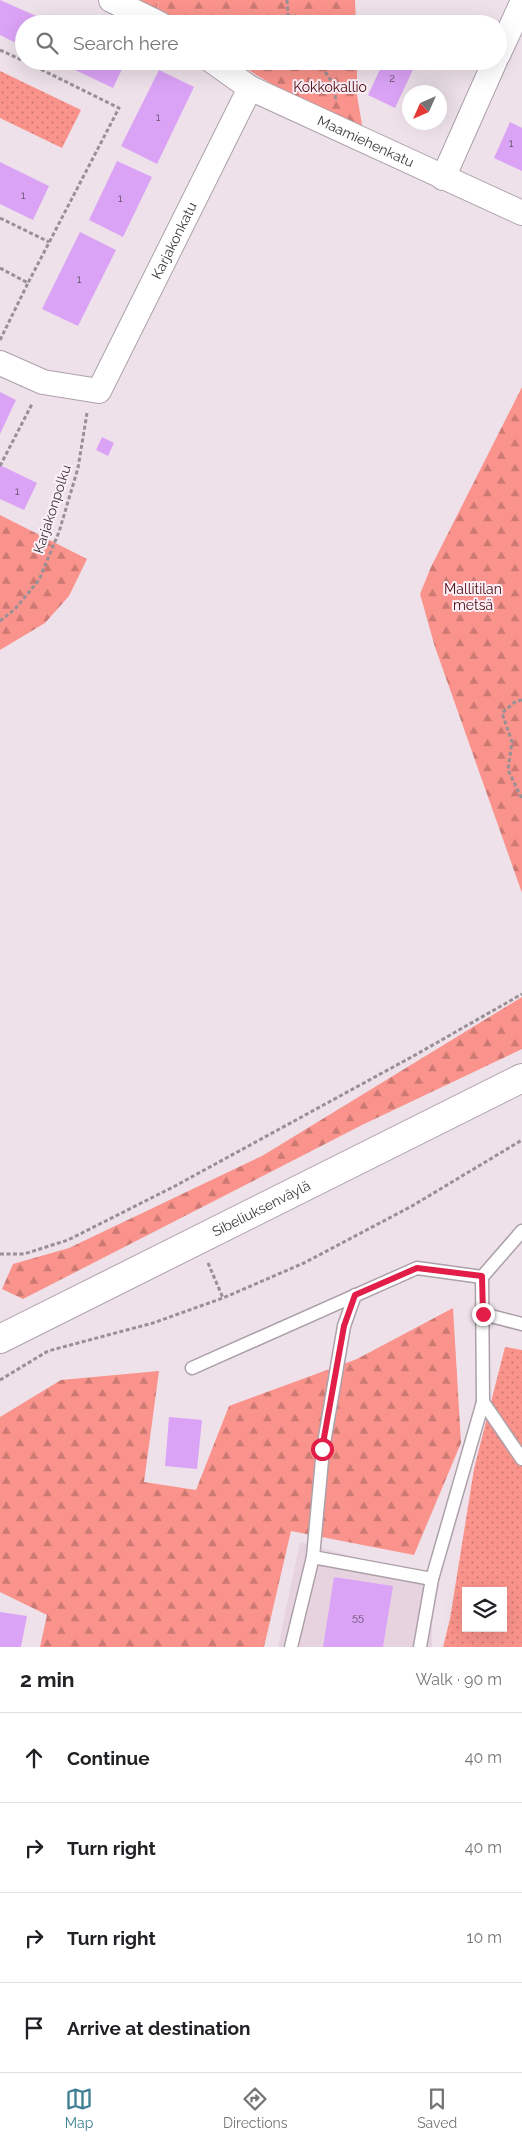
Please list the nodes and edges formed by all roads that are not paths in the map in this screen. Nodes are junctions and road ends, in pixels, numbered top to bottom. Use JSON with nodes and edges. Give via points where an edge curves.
{"nodes":[{"id":1,"x":110,"y":0,"type":"edge"},
{"id":2,"x":522,"y":3,"type":"edge"},
{"id":3,"x":141,"y":15,"type":"edge"},
{"id":4,"x":507,"y":36,"type":"edge"},
{"id":5,"x":225,"y":70,"type":"edge"},
{"id":6,"x":492,"y":70,"type":"edge"},
{"id":7,"x":250,"y":88,"type":"junction"},
{"id":8,"x":442,"y":178,"type":"junction"},
{"id":9,"x":522,"y":213,"type":"edge"},
{"id":10,"x":0,"y":363,"type":"edge"},
{"id":11,"x":522,"y":1078,"type":"edge"},
{"id":12,"x":522,"y":1231,"type":"edge"},
{"id":13,"x":482,"y":1276,"type":"junction"},
{"id":14,"x":355,"y":1295,"type":"junction"},
{"id":15,"x":483,"y":1314,"type":"junction"},
{"id":16,"x":522,"y":1324,"type":"edge"},
{"id":17,"x":0,"y":1339,"type":"edge"},
{"id":18,"x":192,"y":1368,"type":"dead end"},
{"id":19,"x":483,"y":1402,"type":"junction"},
{"id":20,"x":522,"y":1459,"type":"edge"},
{"id":21,"x":313,"y":1557,"type":"junction"},
{"id":22,"x":432,"y":1579,"type":"junction"},
{"id":23,"x":290,"y":1647,"type":"edge"},
{"id":24,"x":420,"y":1647,"type":"edge"}],
"edges":[{"from":1,"to":3,"type":"street"},
{"from":2,"to":4,"type":"street"},
{"from":5,"to":7,"type":"street","name":"Maamiehenkatu"},
{"from":6,"to":8,"type":"street"},
{"from":7,"to":8,"type":"street","name":"Maamiehenkatu"},
{"from":7,"to":10,"type":"street","name":"Karjakonkatu","via":[[99,391],[43,382]]},
{"from":8,"to":9,"type":"street","name":"Maamiehenkatu"},
{"from":11,"to":17,"type":"main road","name":"Sibeliuksenväylä"},
{"from":12,"to":13,"type":"lane"},
{"from":13,"to":14,"type":"lane","via":[[417,1268]]},
{"from":13,"to":15,"type":"lane"},
{"from":14,"to":18,"type":"lane"},
{"from":14,"to":21,"type":"lane","via":[[344,1326],[322,1449]]},
{"from":15,"to":16,"type":"lane"},
{"from":15,"to":19,"type":"lane"},
{"from":19,"to":20,"type":"lane"},
{"from":19,"to":22,"type":"lane"},
{"from":21,"to":22,"type":"lane"},
{"from":21,"to":23,"type":"lane"},
{"from":22,"to":24,"type":"lane"}]}
